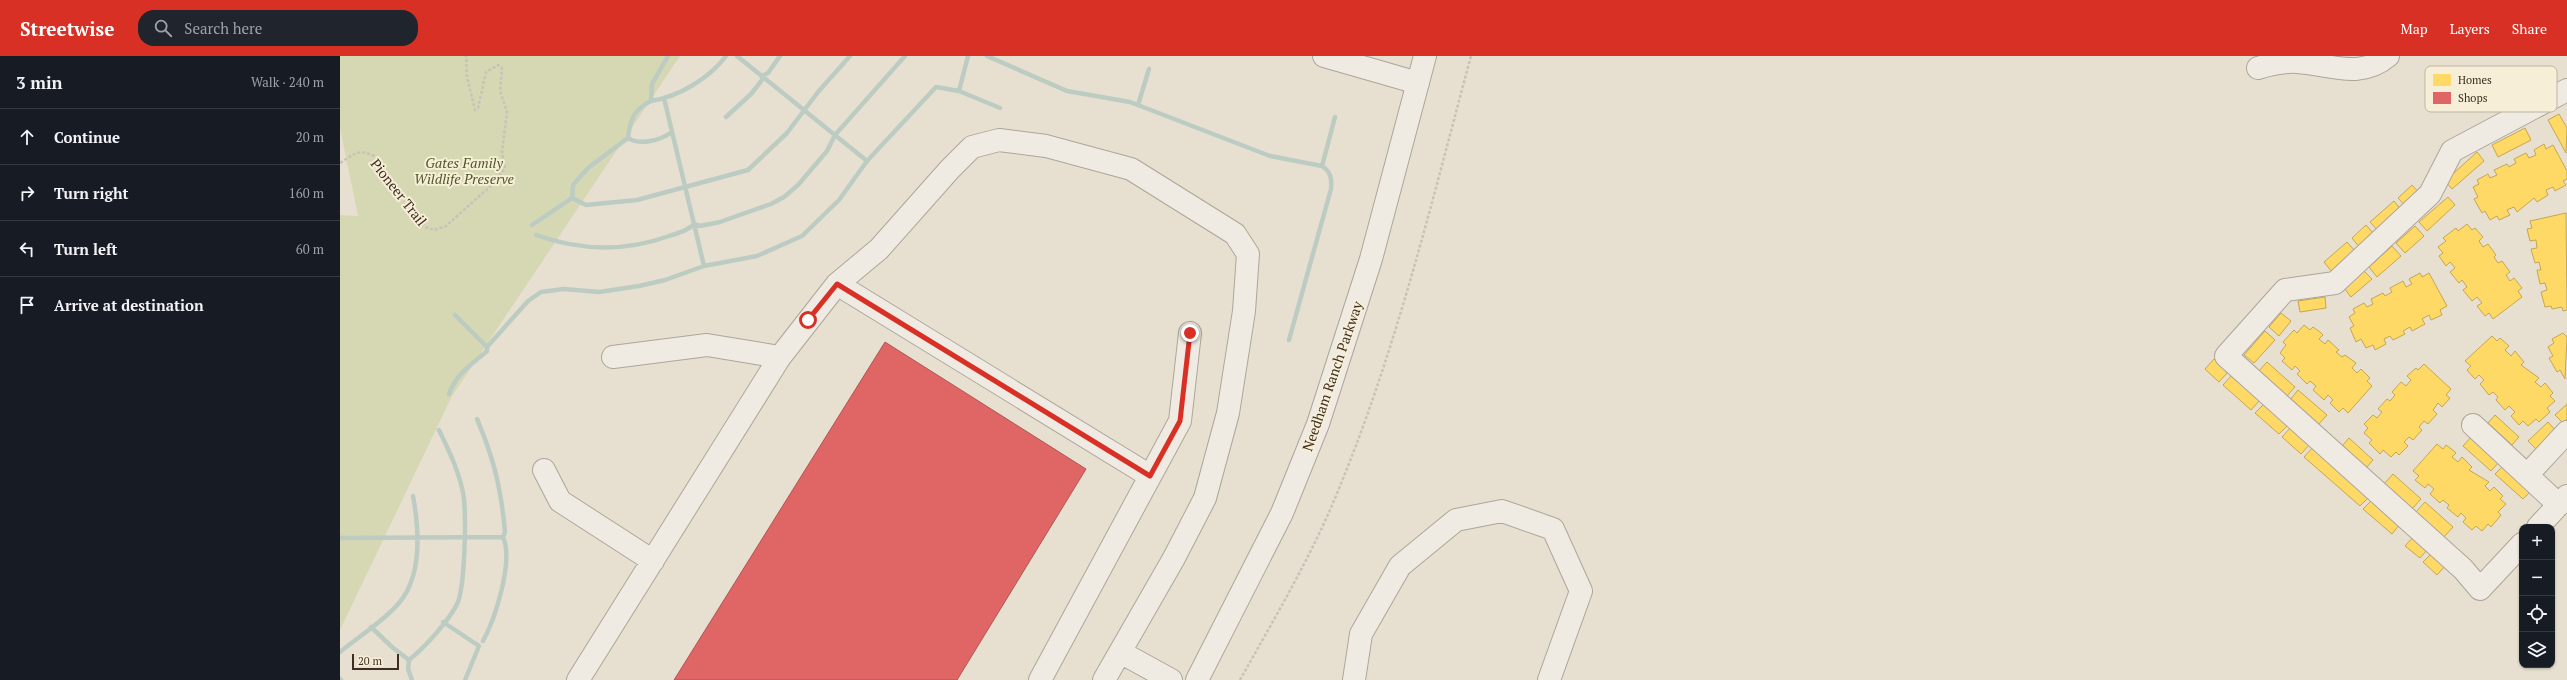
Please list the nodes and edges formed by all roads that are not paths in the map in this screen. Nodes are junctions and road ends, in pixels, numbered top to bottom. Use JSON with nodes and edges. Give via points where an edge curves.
{"nodes":[{"id":1,"x":1324,"y":56,"type":"edge"},
{"id":2,"x":1425,"y":56,"type":"edge"},
{"id":3,"x":2388,"y":56,"type":"edge"},
{"id":4,"x":2258,"y":68,"type":"dead end"},
{"id":5,"x":1418,"y":83,"type":"junction"},
{"id":6,"x":2534,"y":112,"type":"edge"},
{"id":7,"x":837,"y":284,"type":"junction"},
{"id":8,"x":1190,"y":333,"type":"dead end"},
{"id":9,"x":613,"y":357,"type":"dead end"},
{"id":10,"x":780,"y":357,"type":"junction"},
{"id":11,"x":2473,"y":425,"type":"dead end"},
{"id":12,"x":2567,"y":432,"type":"edge"},
{"id":13,"x":544,"y":470,"type":"dead end"},
{"id":14,"x":2527,"y":475,"type":"junction"},
{"id":15,"x":1150,"y":476,"type":"junction"},
{"id":16,"x":2563,"y":500,"type":"edge"},
{"id":17,"x":2541,"y":524,"type":"edge"},
{"id":18,"x":2519,"y":547,"type":"edge"},
{"id":19,"x":653,"y":561,"type":"junction"},
{"id":20,"x":1120,"y":652,"type":"junction"},
{"id":21,"x":578,"y":680,"type":"edge"},
{"id":22,"x":1040,"y":680,"type":"edge"},
{"id":23,"x":1104,"y":680,"type":"edge"},
{"id":24,"x":1171,"y":680,"type":"edge"},
{"id":25,"x":1197,"y":680,"type":"edge"},
{"id":26,"x":1354,"y":680,"type":"edge"},
{"id":27,"x":1549,"y":680,"type":"edge"}],
"edges":[{"from":1,"to":5,"type":"street"},
{"from":2,"to":5,"type":"street","name":"Needham Ranch Parkway"},
{"from":3,"to":4,"type":"street","via":[[2358,69],[2336,70],[2296,62],[2273,63]]},
{"from":5,"to":25,"type":"street","name":"Needham Ranch Parkway","via":[[1371,259],[1318,424],[1282,513]]},
{"from":6,"to":18,"type":"street","via":[[2452,151],[2430,194],[2335,283],[2285,290],[2226,356],[2463,569],[2480,589]]},
{"from":7,"to":10,"type":"street"},
{"from":7,"to":15,"type":"street"},
{"from":7,"to":20,"type":"street","via":[[879,249],[972,147],[999,140],[1046,146],[1130,169],[1235,234],[1248,254],[1244,311],[1228,413],[1205,498]]},
{"from":8,"to":15,"type":"street","via":[[1180,421]]},
{"from":9,"to":10,"type":"street","via":[[707,345]]},
{"from":10,"to":19,"type":"street"},
{"from":11,"to":14,"type":"street"},
{"from":12,"to":14,"type":"street"},
{"from":13,"to":19,"type":"street","via":[[560,501]]},
{"from":14,"to":16,"type":"street"},
{"from":15,"to":22,"type":"street"},
{"from":16,"to":17,"type":"street"},
{"from":19,"to":21,"type":"street"},
{"from":20,"to":23,"type":"street"},
{"from":20,"to":24,"type":"street"},
{"from":26,"to":27,"type":"street","via":[[1361,634],[1400,566],[1456,520],[1502,511],[1553,529],[1581,591]]}]}
